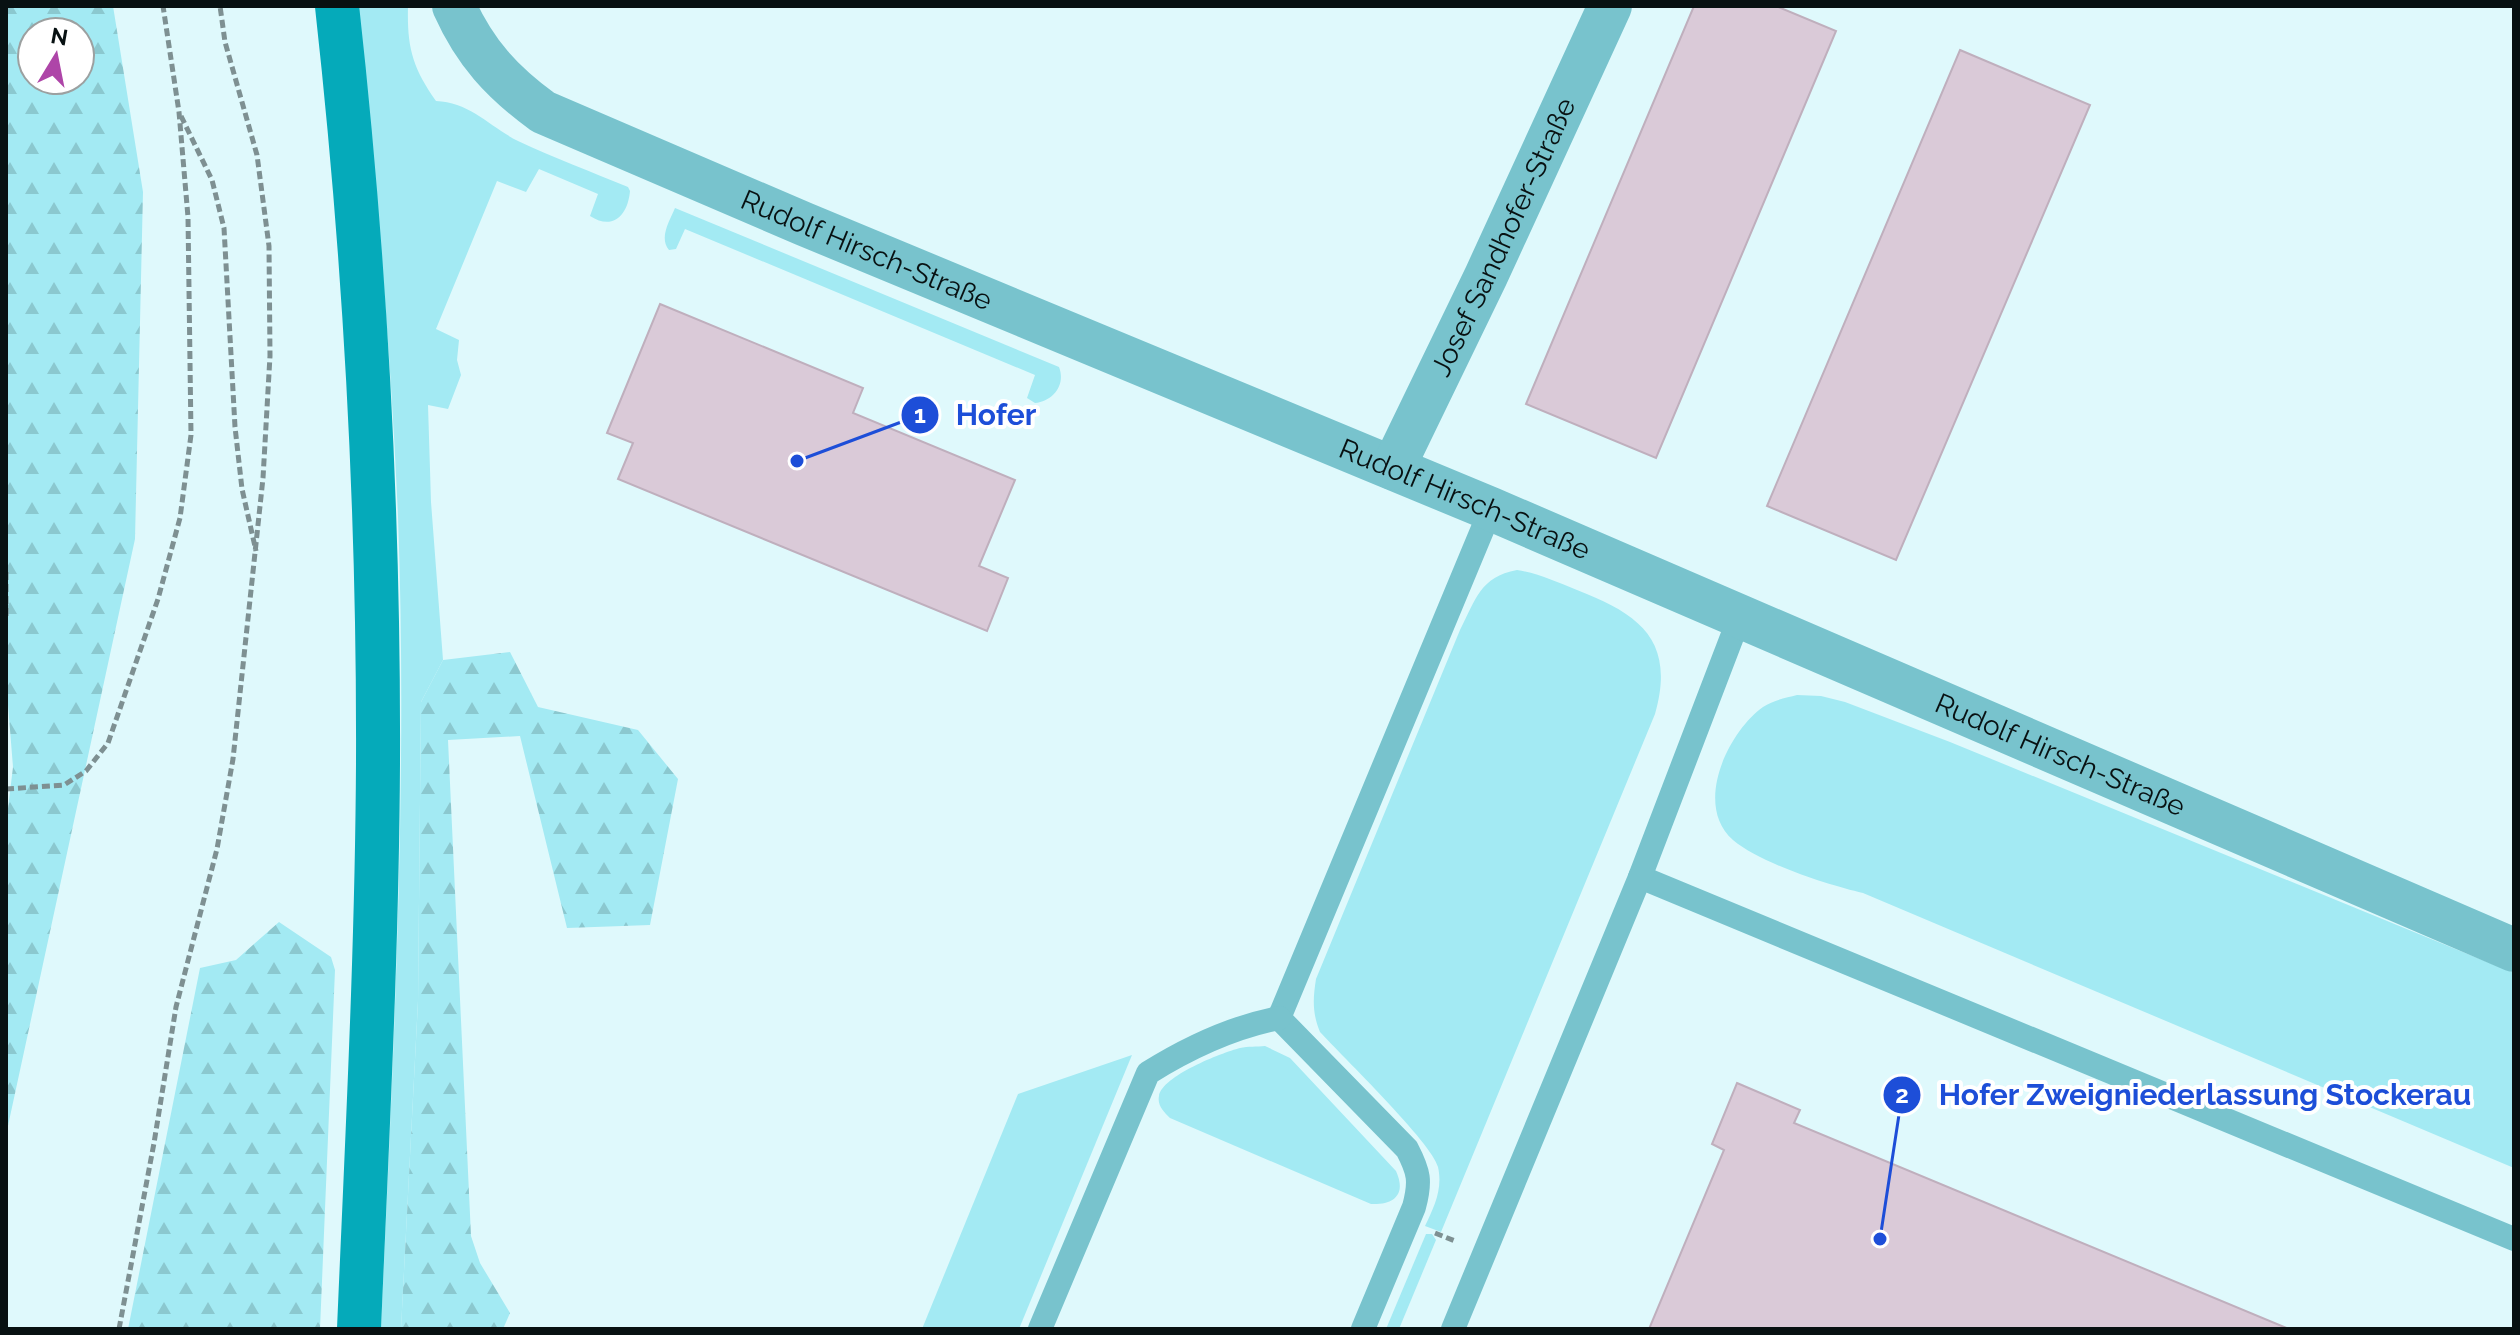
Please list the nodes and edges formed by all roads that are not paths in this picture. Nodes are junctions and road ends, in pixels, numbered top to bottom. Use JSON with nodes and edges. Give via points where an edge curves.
{"nodes":[{"id":1,"x":337,"y":6,"type":"edge"},
{"id":2,"x":454,"y":6,"type":"edge"},
{"id":3,"x":1610,"y":6,"type":"edge"},
{"id":4,"x":1393,"y":468,"type":"junction"},
{"id":5,"x":1491,"y":509,"type":"junction"},
{"id":6,"x":1740,"y":616,"type":"junction"},
{"id":7,"x":1640,"y":877,"type":"junction"},
{"id":8,"x":2514,"y":950,"type":"edge"},
{"id":9,"x":1279,"y":1018,"type":"junction"},
{"id":10,"x":2514,"y":1239,"type":"edge"},
{"id":11,"x":359,"y":1329,"type":"edge"},
{"id":12,"x":1040,"y":1329,"type":"edge"},
{"id":13,"x":1363,"y":1329,"type":"edge"},
{"id":14,"x":1453,"y":1329,"type":"edge"}],
"edges":[{"from":1,"to":11,"type":"main road","via":[[370,384],[377,621],[375,949]]},
{"from":2,"to":4,"type":"street","name":"Rudolf Hirsch-Straße","via":[[486,62],[543,112]]},
{"from":3,"to":4,"type":"street","name":"Josef Sandhofer-Straße"},
{"from":4,"to":5,"type":"street","name":"Rudolf Hirsch-Straße"},
{"from":5,"to":6,"type":"street","name":"Rudolf Hirsch-Straße"},
{"from":5,"to":9,"type":"lane"},
{"from":6,"to":7,"type":"lane"},
{"from":6,"to":8,"type":"street","name":"Rudolf Hirsch-Straße"},
{"from":7,"to":10,"type":"lane"},
{"from":7,"to":14,"type":"lane"},
{"from":9,"to":12,"type":"lane","via":[[1223,1035],[1148,1073]]},
{"from":9,"to":13,"type":"lane","via":[[1407,1149],[1417,1168],[1420,1187]]}]}
